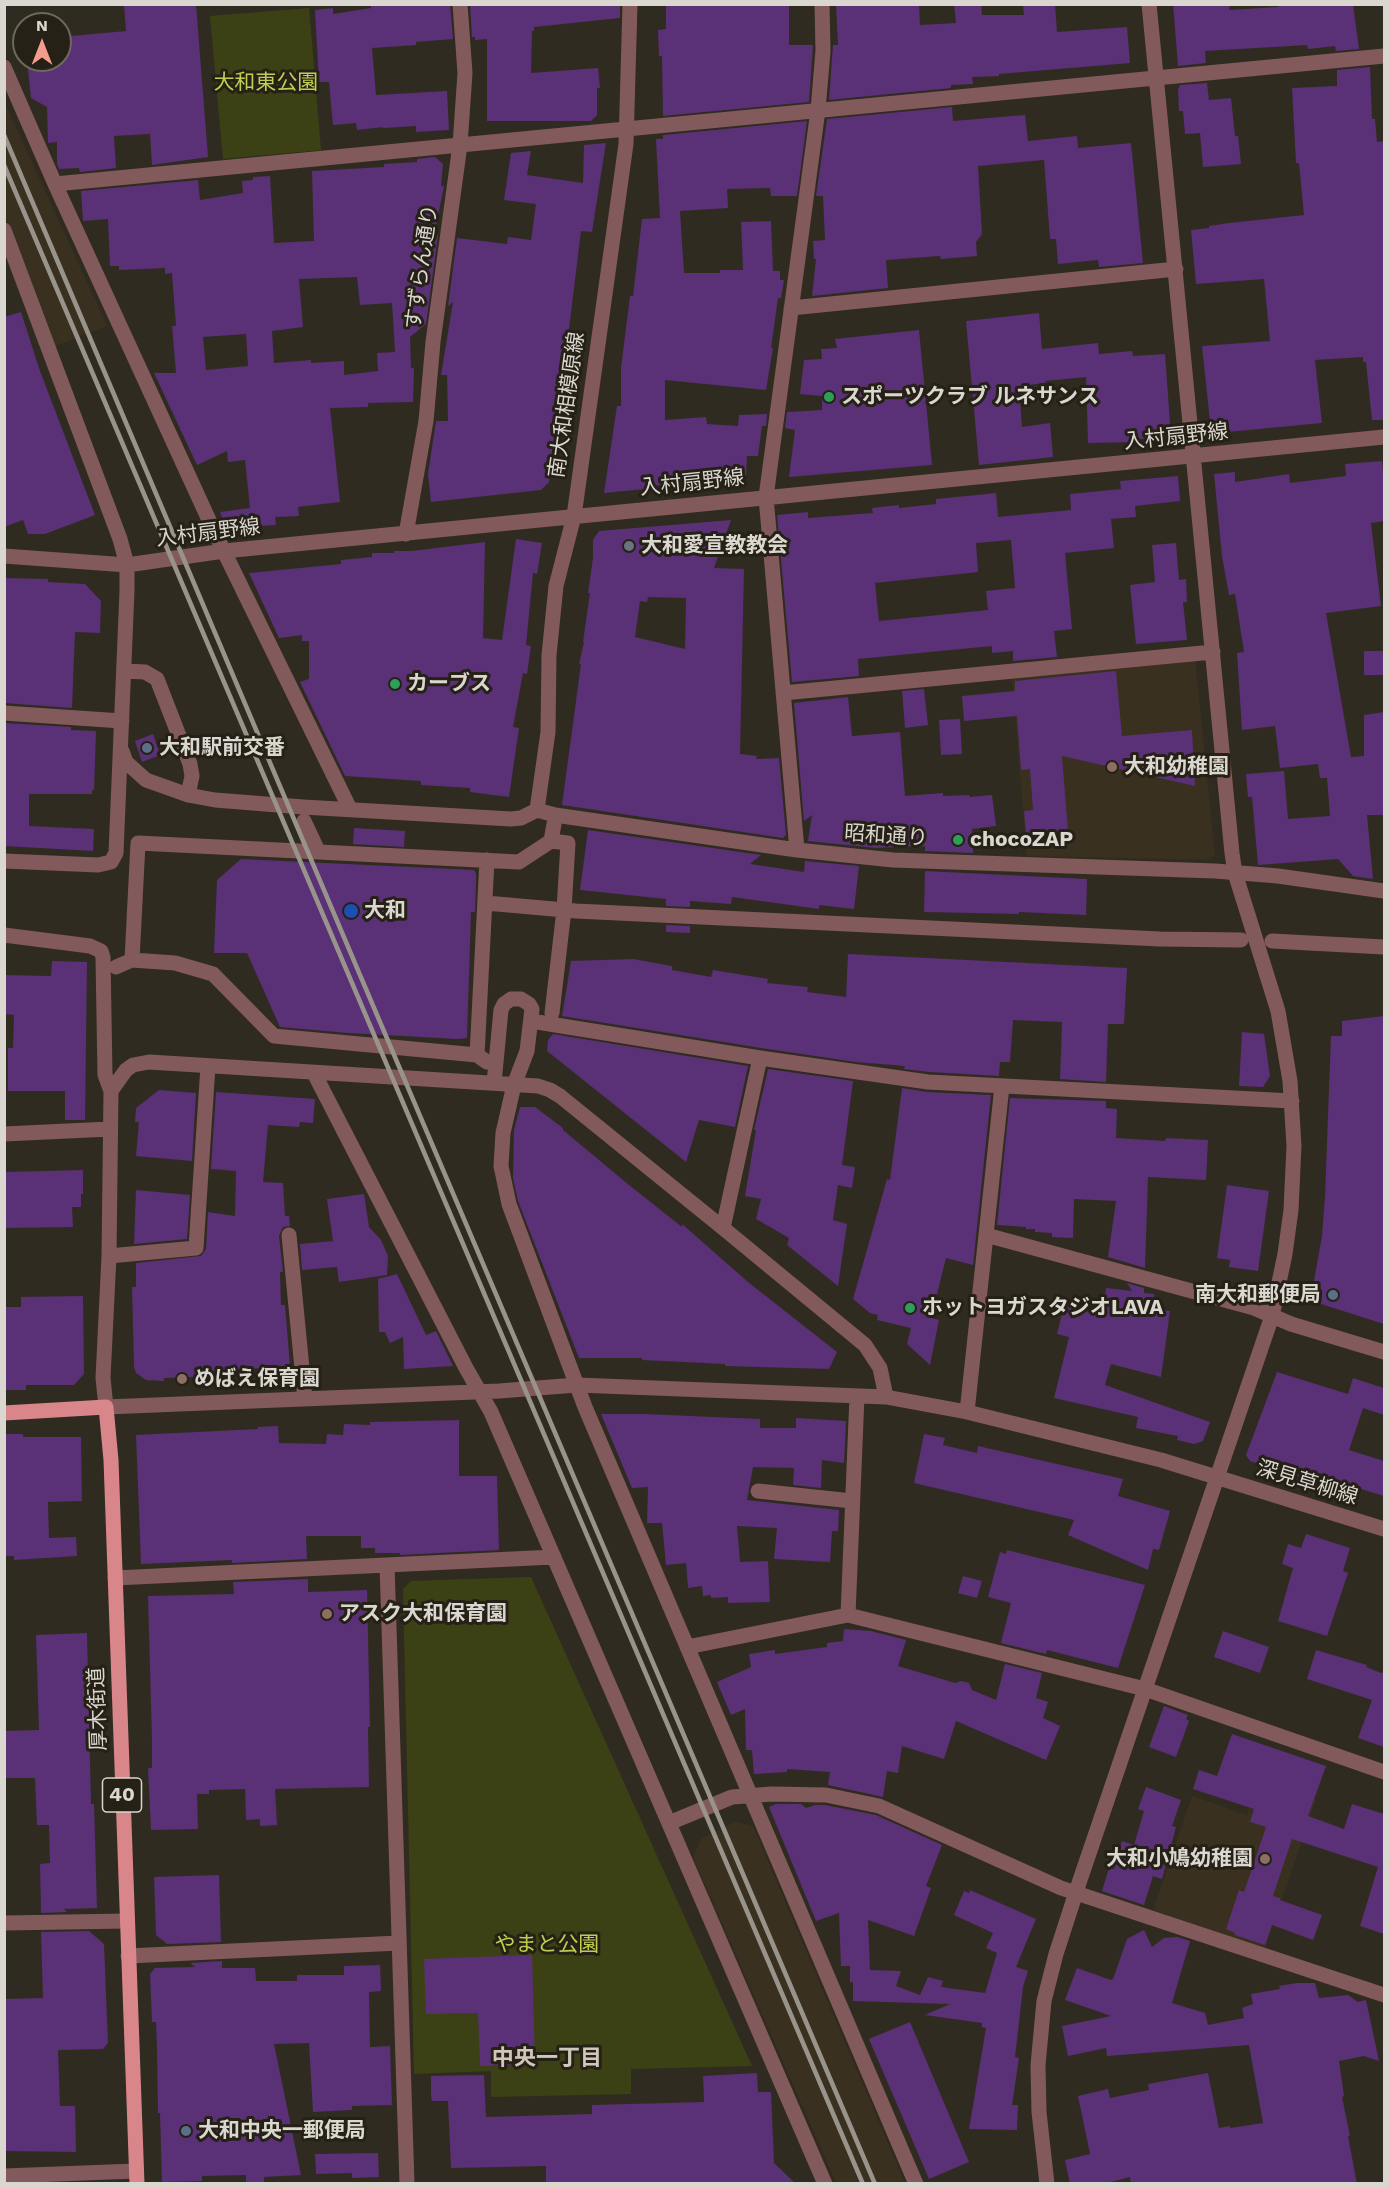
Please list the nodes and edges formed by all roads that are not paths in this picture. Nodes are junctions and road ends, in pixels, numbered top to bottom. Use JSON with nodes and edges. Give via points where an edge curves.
{"nodes":[{"id":1,"x":460,"y":4,"type":"edge"},
{"id":2,"x":630,"y":4,"type":"edge"},
{"id":3,"x":822,"y":4,"type":"edge"},
{"id":4,"x":1149,"y":4,"type":"edge"},
{"id":5,"x":1384,"y":56,"type":"edge"},
{"id":6,"x":4,"y":67,"type":"edge"},
{"id":7,"x":1156,"y":78,"type":"junction"},
{"id":8,"x":818,"y":110,"type":"junction"},
{"id":9,"x":627,"y":129,"type":"junction"},
{"id":10,"x":459,"y":145,"type":"junction"},
{"id":11,"x":54,"y":184,"type":"junction"},
{"id":12,"x":4,"y":230,"type":"edge"},
{"id":13,"x":1176,"y":269,"type":"junction"},
{"id":14,"x":791,"y":308,"type":"junction"},
{"id":15,"x":1384,"y":437,"type":"edge"},
{"id":16,"x":1192,"y":456,"type":"junction"},
{"id":17,"x":766,"y":497,"type":"junction"},
{"id":18,"x":574,"y":516,"type":"junction"},
{"id":19,"x":406,"y":534,"type":"junction"},
{"id":20,"x":224,"y":551,"type":"junction"},
{"id":21,"x":4,"y":556,"type":"edge"},
{"id":22,"x":127,"y":565,"type":"junction"},
{"id":23,"x":1213,"y":652,"type":"junction"},
{"id":24,"x":124,"y":671,"type":"junction"},
{"id":25,"x":783,"y":693,"type":"junction"},
{"id":26,"x":4,"y":713,"type":"edge"},
{"id":27,"x":122,"y":721,"type":"junction"},
{"id":28,"x":122,"y":752,"type":"junction"},
{"id":29,"x":188,"y":795,"type":"junction"},
{"id":30,"x":350,"y":809,"type":"junction"},
{"id":31,"x":537,"y":810,"type":"junction"},
{"id":32,"x":304,"y":821,"type":"dead end"},
{"id":33,"x":554,"y":824,"type":"dead end"},
{"id":34,"x":551,"y":841,"type":"junction"},
{"id":35,"x":797,"y":850,"type":"junction"},
{"id":36,"x":318,"y":852,"type":"junction"},
{"id":37,"x":487,"y":860,"type":"junction"},
{"id":38,"x":4,"y":861,"type":"edge"},
{"id":39,"x":1235,"y":873,"type":"junction"},
{"id":40,"x":1384,"y":891,"type":"edge"},
{"id":41,"x":486,"y":903,"type":"junction"},
{"id":42,"x":564,"y":910,"type":"junction"},
{"id":43,"x":4,"y":936,"type":"edge"},
{"id":44,"x":1241,"y":940,"type":"dead end"},
{"id":45,"x":1272,"y":941,"type":"dead end"},
{"id":46,"x":1384,"y":947,"type":"edge"},
{"id":47,"x":132,"y":960,"type":"junction"},
{"id":48,"x":116,"y":968,"type":"dead end"},
{"id":49,"x":552,"y":1013,"type":"dead end"},
{"id":50,"x":531,"y":1021,"type":"junction"},
{"id":51,"x":760,"y":1058,"type":"junction"},
{"id":52,"x":207,"y":1066,"type":"junction"},
{"id":53,"x":314,"y":1072,"type":"junction"},
{"id":54,"x":495,"y":1083,"type":"junction"},
{"id":55,"x":514,"y":1084,"type":"junction"},
{"id":56,"x":1002,"y":1086,"type":"junction"},
{"id":57,"x":111,"y":1091,"type":"junction"},
{"id":58,"x":1292,"y":1101,"type":"junction"},
{"id":59,"x":110,"y":1129,"type":"junction"},
{"id":60,"x":4,"y":1134,"type":"edge"},
{"id":61,"x":723,"y":1228,"type":"junction"},
{"id":62,"x":986,"y":1234,"type":"junction"},
{"id":63,"x":289,"y":1235,"type":"dead end"},
{"id":64,"x":109,"y":1256,"type":"junction"},
{"id":65,"x":1272,"y":1316,"type":"junction"},
{"id":66,"x":1384,"y":1352,"type":"edge"},
{"id":67,"x":577,"y":1385,"type":"junction"},
{"id":68,"x":479,"y":1391,"type":"junction"},
{"id":69,"x":857,"y":1396,"type":"junction"},
{"id":70,"x":886,"y":1396,"type":"junction"},
{"id":71,"x":305,"y":1399,"type":"junction"},
{"id":72,"x":106,"y":1407,"type":"junction"},
{"id":73,"x":967,"y":1412,"type":"junction"},
{"id":74,"x":4,"y":1413,"type":"edge"},
{"id":75,"x":1216,"y":1477,"type":"junction"},
{"id":76,"x":758,"y":1491,"type":"dead end"},
{"id":77,"x":852,"y":1501,"type":"junction"},
{"id":78,"x":1384,"y":1529,"type":"edge"},
{"id":79,"x":554,"y":1557,"type":"junction"},
{"id":80,"x":387,"y":1565,"type":"junction"},
{"id":81,"x":115,"y":1578,"type":"junction"},
{"id":82,"x":848,"y":1616,"type":"junction"},
{"id":83,"x":687,"y":1647,"type":"junction"},
{"id":84,"x":1145,"y":1689,"type":"junction"},
{"id":85,"x":1384,"y":1772,"type":"edge"},
{"id":86,"x":750,"y":1797,"type":"junction"},
{"id":87,"x":669,"y":1823,"type":"junction"},
{"id":88,"x":1076,"y":1893,"type":"junction"},
{"id":89,"x":127,"y":1921,"type":"junction"},
{"id":90,"x":4,"y":1923,"type":"edge"},
{"id":91,"x":399,"y":1943,"type":"junction"},
{"id":92,"x":128,"y":1956,"type":"junction"},
{"id":93,"x":1384,"y":1995,"type":"edge"},
{"id":94,"x":4,"y":2176,"type":"edge"},
{"id":95,"x":136,"y":2177,"type":"edge"},
{"id":96,"x":407,"y":2184,"type":"edge"},
{"id":97,"x":825,"y":2184,"type":"edge"},
{"id":98,"x":916,"y":2184,"type":"edge"},
{"id":99,"x":1047,"y":2184,"type":"edge"}],
"edges":[{"from":1,"to":10,"type":"street","name":"すずらん通り","via":[[465,73]]},
{"from":2,"to":9,"type":"street","name":"南大和相模原線"},
{"from":3,"to":8,"type":"street"},
{"from":4,"to":7,"type":"street"},
{"from":5,"to":7,"type":"street"},
{"from":6,"to":11,"type":"street"},
{"from":7,"to":8,"type":"street"},
{"from":7,"to":13,"type":"street"},
{"from":8,"to":9,"type":"street"},
{"from":8,"to":14,"type":"street"},
{"from":9,"to":10,"type":"street"},
{"from":9,"to":18,"type":"street","name":"南大和相模原線"},
{"from":10,"to":11,"type":"street"},
{"from":10,"to":19,"type":"street","name":"すずらん通り","via":[[426,421]]},
{"from":11,"to":20,"type":"street"},
{"from":12,"to":22,"type":"street"},
{"from":13,"to":14,"type":"street"},
{"from":13,"to":16,"type":"street"},
{"from":14,"to":17,"type":"street"},
{"from":15,"to":16,"type":"street","name":"入村扇野線"},
{"from":16,"to":17,"type":"street","name":"入村扇野線"},
{"from":16,"to":23,"type":"street"},
{"from":17,"to":18,"type":"street","name":"入村扇野線"},
{"from":17,"to":25,"type":"street"},
{"from":18,"to":19,"type":"street","name":"入村扇野線"},
{"from":18,"to":31,"type":"street","name":"南大和相模原線","via":[[556,586],[549,655],[548,732]]},
{"from":19,"to":20,"type":"street","name":"入村扇野線"},
{"from":20,"to":22,"type":"street","name":"入村扇野線"},
{"from":20,"to":30,"type":"street"},
{"from":21,"to":22,"type":"street","name":"入村扇野線"},
{"from":22,"to":24,"type":"street"},
{"from":23,"to":25,"type":"street"},
{"from":23,"to":39,"type":"street"},
{"from":24,"to":27,"type":"street"},
{"from":24,"to":29,"type":"street","via":[[145,672],[157,679],[190,764]]},
{"from":25,"to":35,"type":"street"},
{"from":26,"to":27,"type":"street"},
{"from":27,"to":28,"type":"street"},
{"from":28,"to":29,"type":"street","via":[[126,762],[146,780]]},
{"from":28,"to":38,"type":"street","via":[[116,853],[111,862],[98,865]]},
{"from":29,"to":30,"type":"street"},
{"from":30,"to":31,"type":"street","via":[[511,819]]},
{"from":31,"to":35,"type":"street","name":"昭和通り"},
{"from":32,"to":36,"type":"street"},
{"from":33,"to":34,"type":"street"},
{"from":34,"to":37,"type":"street","via":[[519,862]]},
{"from":34,"to":42,"type":"street","via":[[568,843]]},
{"from":35,"to":39,"type":"street","name":"昭和通り","via":[[893,860]]},
{"from":36,"to":37,"type":"street"},
{"from":36,"to":47,"type":"street","via":[[138,843]]},
{"from":37,"to":41,"type":"street"},
{"from":39,"to":40,"type":"street","name":"昭和通り"},
{"from":39,"to":58,"type":"street","via":[[1278,1011]]},
{"from":41,"to":42,"type":"street"},
{"from":41,"to":47,"type":"street","via":[[482,1059],[274,1036],[213,974],[175,963]]},
{"from":42,"to":44,"type":"street"},
{"from":42,"to":49,"type":"street"},
{"from":43,"to":57,"type":"street","via":[[90,946],[101,951],[105,968],[105,1075]]},
{"from":45,"to":46,"type":"street"},
{"from":47,"to":48,"type":"street"},
{"from":50,"to":51,"type":"street"},
{"from":50,"to":54,"type":"street","via":[[530,1004],[511,999],[504,1004]]},
{"from":50,"to":55,"type":"street","via":[[527,1051]]},
{"from":51,"to":56,"type":"street","via":[[928,1082]]},
{"from":51,"to":61,"type":"street"},
{"from":52,"to":53,"type":"street"},
{"from":52,"to":57,"type":"street","via":[[140,1062],[126,1070]]},
{"from":52,"to":64,"type":"street","via":[[196,1248]]},
{"from":53,"to":54,"type":"street"},
{"from":53,"to":68,"type":"street"},
{"from":54,"to":55,"type":"street"},
{"from":55,"to":61,"type":"street","via":[[538,1086],[560,1096]]},
{"from":55,"to":67,"type":"street","via":[[503,1133],[501,1166],[509,1204]]},
{"from":56,"to":58,"type":"street"},
{"from":56,"to":62,"type":"street"},
{"from":57,"to":59,"type":"street"},
{"from":58,"to":65,"type":"street","via":[[1291,1210]]},
{"from":59,"to":60,"type":"street"},
{"from":59,"to":64,"type":"street"},
{"from":61,"to":70,"type":"street","via":[[865,1346],[880,1368]]},
{"from":62,"to":65,"type":"street"},
{"from":62,"to":73,"type":"street"},
{"from":63,"to":71,"type":"street"},
{"from":64,"to":72,"type":"street"},
{"from":65,"to":66,"type":"street"},
{"from":65,"to":75,"type":"street"},
{"from":67,"to":68,"type":"street","name":"深見草柳線"},
{"from":67,"to":69,"type":"street","name":"深見草柳線"},
{"from":67,"to":83,"type":"street"},
{"from":68,"to":71,"type":"street","name":"深見草柳線"},
{"from":68,"to":79,"type":"street"},
{"from":69,"to":70,"type":"street","name":"深見草柳線"},
{"from":69,"to":77,"type":"street"},
{"from":70,"to":73,"type":"street","name":"深見草柳線"},
{"from":71,"to":72,"type":"street","name":"深見草柳線"},
{"from":72,"to":74,"type":"main road"},
{"from":72,"to":81,"type":"main road","name":"厚木街道","number":"40"},
{"from":73,"to":75,"type":"street","name":"深見草柳線"},
{"from":75,"to":78,"type":"street","name":"深見草柳線"},
{"from":75,"to":84,"type":"street"},
{"from":76,"to":77,"type":"street"},
{"from":77,"to":82,"type":"street"},
{"from":79,"to":80,"type":"street"},
{"from":79,"to":87,"type":"street"},
{"from":80,"to":81,"type":"street"},
{"from":80,"to":91,"type":"street"},
{"from":81,"to":89,"type":"main road","name":"厚木街道","number":"40"},
{"from":82,"to":83,"type":"street"},
{"from":82,"to":84,"type":"street"},
{"from":83,"to":86,"type":"street"},
{"from":84,"to":85,"type":"street"},
{"from":84,"to":88,"type":"street"},
{"from":86,"to":87,"type":"street","via":[[732,1797]]},
{"from":86,"to":88,"type":"street","via":[[826,1795],[879,1806]]},
{"from":86,"to":98,"type":"street"},
{"from":87,"to":97,"type":"street"},
{"from":88,"to":93,"type":"street"},
{"from":88,"to":99,"type":"street","via":[[1044,2001],[1038,2112]]},
{"from":89,"to":90,"type":"street"},
{"from":89,"to":92,"type":"main road","name":"厚木街道","number":"40"},
{"from":91,"to":92,"type":"street"},
{"from":91,"to":96,"type":"street"},
{"from":92,"to":95,"type":"main road","name":"厚木街道","number":"40"},
{"from":94,"to":95,"type":"street"}]}
